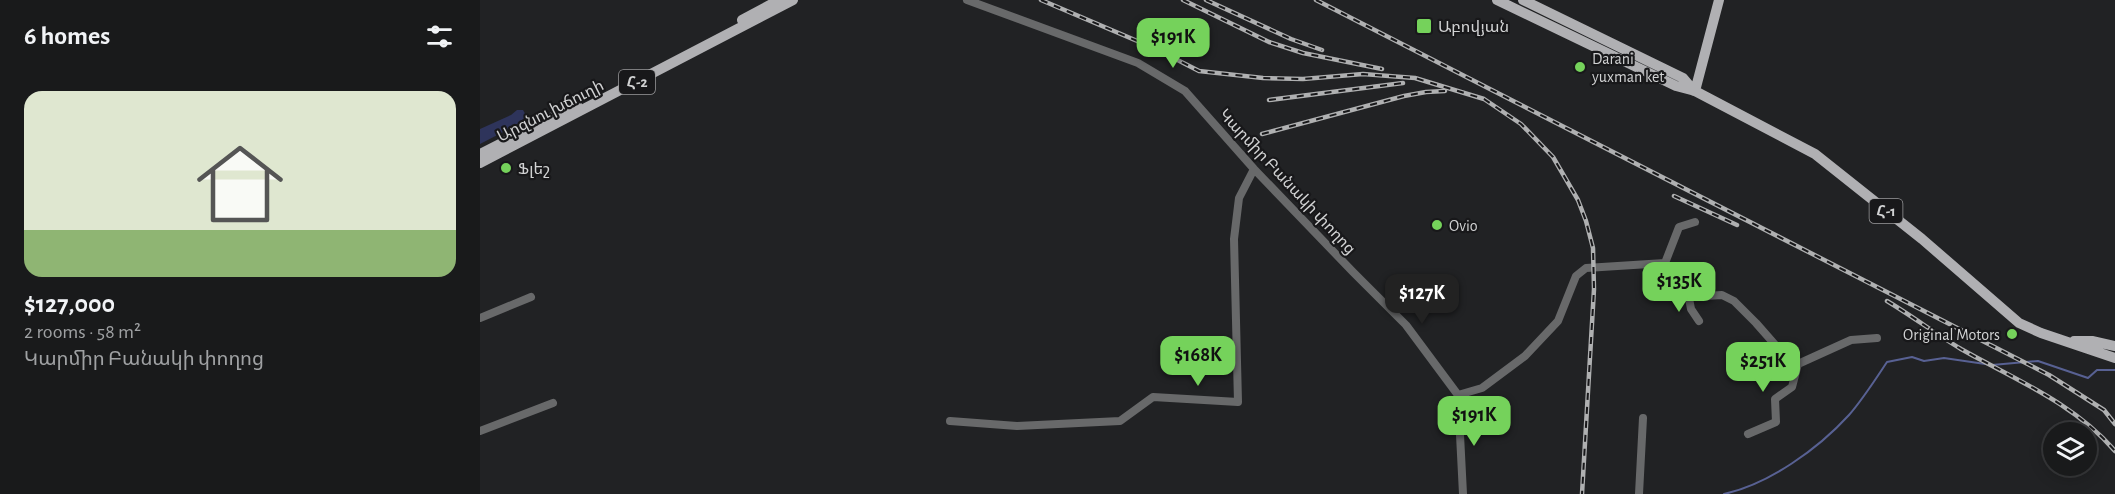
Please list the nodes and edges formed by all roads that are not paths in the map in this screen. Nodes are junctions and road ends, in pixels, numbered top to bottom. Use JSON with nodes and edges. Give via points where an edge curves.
{"nodes":[{"id":1,"x":779,"y":0,"type":"edge"},
{"id":2,"x":793,"y":0,"type":"edge"},
{"id":3,"x":968,"y":0,"type":"edge"},
{"id":4,"x":1497,"y":0,"type":"edge"},
{"id":5,"x":1523,"y":0,"type":"edge"},
{"id":6,"x":1719,"y":0,"type":"edge"},
{"id":7,"x":1695,"y":91,"type":"junction"},
{"id":8,"x":480,"y":154,"type":"edge"},
{"id":9,"x":480,"y":163,"type":"edge"},
{"id":10,"x":1254,"y":169,"type":"junction"},
{"id":11,"x":1695,"y":222,"type":"dead end"},
{"id":12,"x":1665,"y":263,"type":"junction"},
{"id":13,"x":1688,"y":293,"type":"junction"},
{"id":14,"x":531,"y":297,"type":"dead end"},
{"id":15,"x":480,"y":318,"type":"edge"},
{"id":16,"x":1699,"y":321,"type":"dead end"},
{"id":17,"x":1877,"y":338,"type":"dead end"},
{"id":18,"x":2068,"y":341,"type":"junction"},
{"id":19,"x":2115,"y":346,"type":"edge"},
{"id":20,"x":2115,"y":358,"type":"edge"},
{"id":21,"x":1798,"y":364,"type":"junction"},
{"id":22,"x":1458,"y":395,"type":"junction"},
{"id":23,"x":553,"y":403,"type":"dead end"},
{"id":24,"x":1643,"y":418,"type":"dead end"},
{"id":25,"x":950,"y":421,"type":"dead end"},
{"id":26,"x":480,"y":431,"type":"edge"},
{"id":27,"x":1748,"y":434,"type":"dead end"},
{"id":28,"x":1463,"y":494,"type":"edge"},
{"id":29,"x":1639,"y":494,"type":"edge"}],
"edges":[{"from":1,"to":8,"type":"main road","number":"Հ-2"},
{"from":2,"to":9,"type":"main road","name":"Արզնու խճուղի","number":"Հ-2"},
{"from":3,"to":10,"type":"street","name":"Կարմիր Բանակի փողոց","via":[[1138,63],[1185,91]]},
{"from":4,"to":7,"type":"main road","number":"Հ-1","via":[[1676,86]]},
{"from":5,"to":7,"type":"main road","number":"Հ-1","via":[[1683,78]]},
{"from":6,"to":7,"type":"main road"},
{"from":7,"to":18,"type":"main road","number":"Հ-1","via":[[1815,154],[2019,323]]},
{"from":10,"to":22,"type":"street","name":"Կարմիր Բանակի փողոց","via":[[1406,325]]},
{"from":10,"to":25,"type":"street","via":[[1239,198],[1234,239],[1238,402],[1153,397],[1120,421],[1017,426]]},
{"from":11,"to":12,"type":"street","via":[[1679,227]]},
{"from":12,"to":13,"type":"street"},
{"from":12,"to":22,"type":"street","via":[[1586,268],[1576,276],[1558,321],[1525,356],[1482,388]]},
{"from":13,"to":16,"type":"street","via":[[1691,309]]},
{"from":13,"to":21,"type":"street","via":[[1722,295],[1734,301],[1786,357]]},
{"from":14,"to":15,"type":"street"},
{"from":17,"to":21,"type":"street","via":[[1851,340]]},
{"from":18,"to":19,"type":"main road","number":"Հ-1"},
{"from":18,"to":20,"type":"main road","number":"Հ-1"},
{"from":21,"to":27,"type":"street","via":[[1792,387],[1775,399],[1776,422]]},
{"from":22,"to":28,"type":"street"},
{"from":23,"to":26,"type":"street"},
{"from":24,"to":29,"type":"street"}]}
